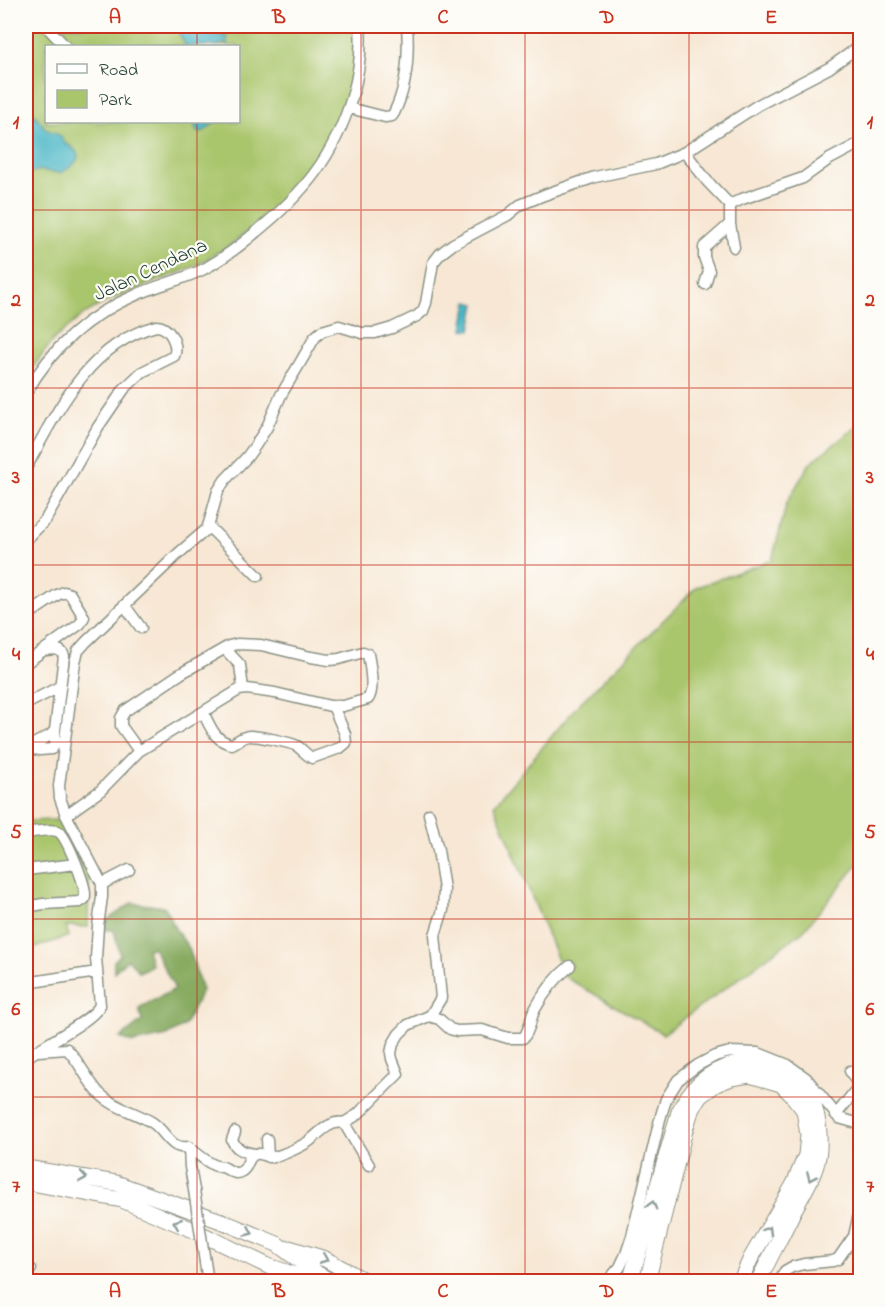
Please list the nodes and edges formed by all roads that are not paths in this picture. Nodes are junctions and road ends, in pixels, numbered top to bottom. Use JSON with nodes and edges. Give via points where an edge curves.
{"nodes":[{"id":1,"x":46,"y":26,"type":"edge"},
{"id":2,"x":360,"y":26,"type":"edge"},
{"id":3,"x":407,"y":26,"type":"edge"},
{"id":4,"x":64,"y":45,"type":"edge"},
{"id":5,"x":861,"y":46,"type":"edge"},
{"id":6,"x":349,"y":108,"type":"junction"},
{"id":7,"x":861,"y":143,"type":"edge"},
{"id":8,"x":685,"y":152,"type":"junction"},
{"id":9,"x":730,"y":205,"type":"junction"},
{"id":10,"x":729,"y":224,"type":"junction"},
{"id":11,"x":734,"y":247,"type":"dead end"},
{"id":12,"x":705,"y":284,"type":"dead end"},
{"id":13,"x":26,"y":393,"type":"edge"},
{"id":14,"x":26,"y":468,"type":"edge"},
{"id":15,"x":208,"y":526,"type":"junction"},
{"id":16,"x":26,"y":540,"type":"edge"},
{"id":17,"x":258,"y":576,"type":"dead end"},
{"id":18,"x":124,"y":606,"type":"junction"},
{"id":19,"x":26,"y":616,"type":"edge"},
{"id":20,"x":141,"y":628,"type":"dead end"},
{"id":21,"x":250,"y":644,"type":"junction"},
{"id":22,"x":225,"y":649,"type":"junction"},
{"id":23,"x":45,"y":650,"type":"junction"},
{"id":24,"x":26,"y":663,"type":"edge"},
{"id":25,"x":240,"y":664,"type":"junction"},
{"id":26,"x":61,"y":686,"type":"junction"},
{"id":27,"x":243,"y":689,"type":"junction"},
{"id":28,"x":26,"y":705,"type":"edge"},
{"id":29,"x":333,"y":706,"type":"junction"},
{"id":30,"x":203,"y":712,"type":"junction"},
{"id":31,"x":27,"y":748,"type":"edge"},
{"id":32,"x":139,"y":751,"type":"junction"},
{"id":33,"x":429,"y":814,"type":"dead end"},
{"id":34,"x":66,"y":815,"type":"junction"},
{"id":35,"x":26,"y":833,"type":"edge"},
{"id":36,"x":76,"y":864,"type":"junction"},
{"id":37,"x":26,"y":870,"type":"edge"},
{"id":38,"x":129,"y":870,"type":"dead end"},
{"id":39,"x":102,"y":884,"type":"junction"},
{"id":40,"x":26,"y":907,"type":"edge"},
{"id":41,"x":570,"y":966,"type":"dead end"},
{"id":42,"x":97,"y":972,"type":"junction"},
{"id":43,"x":26,"y":983,"type":"edge"},
{"id":44,"x":430,"y":1016,"type":"junction"},
{"id":45,"x":30,"y":1054,"type":"edge"},
{"id":46,"x":850,"y":1071,"type":"dead end"},
{"id":47,"x":836,"y":1115,"type":"junction"},
{"id":48,"x":344,"y":1123,"type":"junction"},
{"id":49,"x":861,"y":1124,"type":"edge"},
{"id":50,"x":235,"y":1132,"type":"dead end"},
{"id":51,"x":267,"y":1139,"type":"dead end"},
{"id":52,"x":174,"y":1146,"type":"junction"},
{"id":53,"x":189,"y":1147,"type":"junction"},
{"id":54,"x":255,"y":1154,"type":"junction"},
{"id":55,"x":268,"y":1157,"type":"junction"},
{"id":56,"x":369,"y":1165,"type":"dead end"},
{"id":57,"x":190,"y":1167,"type":"junction"},
{"id":58,"x":26,"y":1168,"type":"edge"},
{"id":59,"x":26,"y":1182,"type":"edge"},
{"id":60,"x":861,"y":1210,"type":"edge"},
{"id":61,"x":277,"y":1244,"type":"junction"},
{"id":62,"x":268,"y":1266,"type":"junction"},
{"id":63,"x":208,"y":1281,"type":"edge"},
{"id":64,"x":293,"y":1281,"type":"edge"},
{"id":65,"x":317,"y":1281,"type":"edge"},
{"id":66,"x":332,"y":1281,"type":"edge"},
{"id":67,"x":367,"y":1281,"type":"edge"},
{"id":68,"x":607,"y":1281,"type":"edge"},
{"id":69,"x":630,"y":1281,"type":"edge"},
{"id":70,"x":647,"y":1281,"type":"edge"},
{"id":71,"x":740,"y":1281,"type":"edge"},
{"id":72,"x":758,"y":1281,"type":"edge"},
{"id":73,"x":780,"y":1281,"type":"edge"}],
"edges":[{"from":1,"to":4,"type":"street"},
{"from":2,"to":6,"type":"street","name":"Jalan Cendana","via":[[360,66]]},
{"from":3,"to":6,"type":"street","via":[[404,83],[392,116]]},
{"from":5,"to":8,"type":"street"},
{"from":6,"to":13,"type":"street","name":"Jalan Cendana","via":[[318,170],[268,222],[205,268],[136,294],[90,320],[40,369]]},
{"from":7,"to":9,"type":"street","via":[[803,178]]},
{"from":8,"to":9,"type":"street"},
{"from":8,"to":15,"type":"street","via":[[656,164],[553,191],[520,205],[453,244],[433,263],[426,303],[417,316],[375,333],[339,326],[319,334],[285,388],[265,430],[218,491]]},
{"from":9,"to":10,"type":"street"},
{"from":10,"to":11,"type":"street"},
{"from":10,"to":12,"type":"street","via":[[704,247],[709,271]]},
{"from":14,"to":16,"type":"street","via":[[84,372],[131,336],[160,325],[166,328],[176,346],[174,356],[142,372],[124,389],[46,519]]},
{"from":15,"to":17,"type":"street"},
{"from":15,"to":18,"type":"street"},
{"from":18,"to":20,"type":"street"},
{"from":18,"to":34,"type":"street","via":[[78,651],[59,781]]},
{"from":19,"to":23,"type":"street","via":[[64,592],[70,594],[83,614],[80,624]]},
{"from":21,"to":22,"type":"street"},
{"from":21,"to":25,"type":"street"},
{"from":21,"to":29,"type":"street","via":[[329,660],[366,653],[371,696]]},
{"from":22,"to":25,"type":"street"},
{"from":22,"to":32,"type":"street","via":[[125,711],[121,726]]},
{"from":23,"to":24,"type":"street"},
{"from":23,"to":26,"type":"street","via":[[59,649],[64,654]]},
{"from":25,"to":27,"type":"street"},
{"from":26,"to":28,"type":"street"},
{"from":26,"to":31,"type":"street","via":[[55,730]]},
{"from":27,"to":29,"type":"street"},
{"from":27,"to":30,"type":"street"},
{"from":29,"to":30,"type":"street","via":[[346,743],[312,758],[295,745],[267,739],[251,736],[232,744],[222,741]]},
{"from":30,"to":32,"type":"street"},
{"from":32,"to":34,"type":"street","via":[[100,791]]},
{"from":33,"to":44,"type":"street","via":[[444,889],[443,910],[435,935],[441,998]]},
{"from":34,"to":39,"type":"street"},
{"from":35,"to":36,"type":"street","via":[[60,832]]},
{"from":36,"to":37,"type":"street"},
{"from":36,"to":40,"type":"street","via":[[85,890],[84,900]]},
{"from":38,"to":39,"type":"street"},
{"from":39,"to":42,"type":"street"},
{"from":41,"to":44,"type":"street","via":[[539,1003],[523,1038],[482,1030],[453,1030]]},
{"from":42,"to":43,"type":"street"},
{"from":42,"to":45,"type":"street","via":[[98,1010]]},
{"from":44,"to":48,"type":"street","via":[[408,1025],[399,1034],[391,1053],[398,1074]]},
{"from":45,"to":52,"type":"street","via":[[67,1049],[100,1094],[163,1131]]},
{"from":46,"to":47,"type":"street","via":[[859,1086]]},
{"from":47,"to":49,"type":"street"},
{"from":47,"to":68,"type":"street","via":[[806,1078],[772,1058],[730,1052],[698,1065],[678,1080],[666,1099],[632,1236],[620,1267]]},
{"from":48,"to":55,"type":"street","via":[[332,1124],[305,1143]]},
{"from":48,"to":56,"type":"street"},
{"from":50,"to":54,"type":"street","via":[[232,1140],[237,1148]]},
{"from":51,"to":55,"type":"street"},
{"from":52,"to":53,"type":"street"},
{"from":52,"to":57,"type":"street"},
{"from":53,"to":54,"type":"street","via":[[233,1174],[244,1170]]},
{"from":53,"to":57,"type":"street"},
{"from":54,"to":55,"type":"street"},
{"from":57,"to":63,"type":"street","bridge":true},
{"from":58,"to":61,"type":"highway","one_way":true,"via":[[116,1183]]},
{"from":62,"to":59,"type":"highway","one_way":true,"via":[[122,1200]]},
{"from":60,"to":73,"type":"street","via":[[855,1236],[838,1259],[792,1267]]},
{"from":61,"to":66,"type":"highway"},
{"from":61,"to":67,"type":"highway","one_way":true,"via":[[325,1259]]},
{"from":62,"to":64,"type":"highway"},
{"from":62,"to":65,"type":"highway"},
{"from":69,"to":72,"type":"highway","one_way":true,"via":[[684,1100],[711,1074],[741,1064],[772,1068],[787,1075],[808,1096],[818,1133],[814,1171]]},
{"from":71,"to":70,"type":"highway","one_way":true,"via":[[794,1184],[806,1155],[808,1135],[804,1110],[791,1094],[781,1084],[750,1075],[716,1083],[692,1108]]}]}
